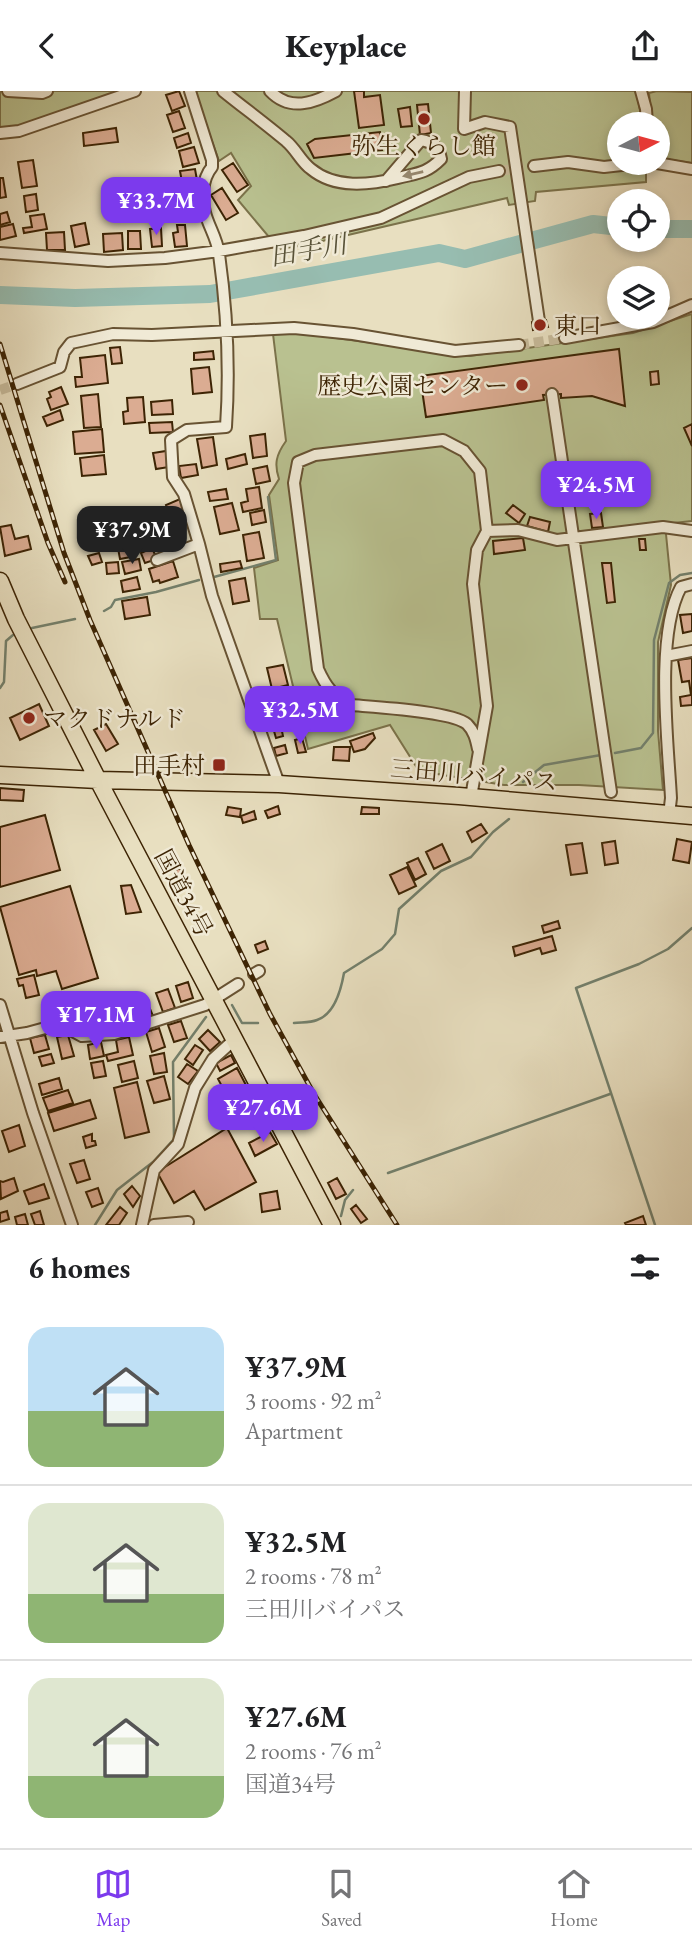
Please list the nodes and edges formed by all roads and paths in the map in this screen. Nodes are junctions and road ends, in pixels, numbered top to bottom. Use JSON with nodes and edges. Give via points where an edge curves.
{"nodes":[{"id":1,"x":8,"y":91,"type":"edge"},
{"id":2,"x":47,"y":91,"type":"edge"},
{"id":3,"x":135,"y":91,"type":"edge"},
{"id":4,"x":190,"y":91,"type":"edge"},
{"id":5,"x":223,"y":91,"type":"edge"},
{"id":6,"x":270,"y":91,"type":"edge"},
{"id":7,"x":336,"y":91,"type":"edge"},
{"id":8,"x":465,"y":91,"type":"edge"},
{"id":9,"x":641,"y":91,"type":"edge"},
{"id":10,"x":646,"y":112,"type":"edge"},
{"id":11,"x":0,"y":133,"type":"edge"},
{"id":12,"x":670,"y":165,"type":"edge"},
{"id":13,"x":534,"y":166,"type":"tunnel mouth"},
{"id":14,"x":607,"y":167,"type":"edge"},
{"id":15,"x":692,"y":169,"type":"edge"},
{"id":16,"x":499,"y":171,"type":"tunnel mouth"},
{"id":17,"x":386,"y":181,"type":"junction"},
{"id":18,"x":219,"y":251,"type":"junction"},
{"id":19,"x":0,"y":253,"type":"edge"},
{"id":20,"x":692,"y":305,"type":"edge"},
{"id":21,"x":539,"y":321,"type":"dead end"},
{"id":22,"x":227,"y":330,"type":"junction"},
{"id":23,"x":565,"y":338,"type":"tunnel mouth"},
{"id":24,"x":519,"y":345,"type":"tunnel mouth"},
{"id":25,"x":17,"y":384,"type":"tunnel mouth"},
{"id":26,"x":552,"y":394,"type":"dead end"},
{"id":27,"x":487,"y":531,"type":"junction"},
{"id":28,"x":692,"y":531,"type":"edge"},
{"id":29,"x":574,"y":538,"type":"junction"},
{"id":30,"x":199,"y":544,"type":"junction"},
{"id":31,"x":157,"y":560,"type":"dead end"},
{"id":32,"x":0,"y":581,"type":"edge"},
{"id":33,"x":692,"y":584,"type":"edge"},
{"id":34,"x":692,"y":651,"type":"edge"},
{"id":35,"x":666,"y":656,"type":"junction"},
{"id":36,"x":478,"y":749,"type":"junction"},
{"id":37,"x":0,"y":775,"type":"edge"},
{"id":38,"x":98,"y":780,"type":"junction"},
{"id":39,"x":279,"y":784,"type":"junction"},
{"id":40,"x":611,"y":792,"type":"dead end"},
{"id":41,"x":471,"y":797,"type":"junction"},
{"id":42,"x":669,"y":815,"type":"junction"},
{"id":43,"x":692,"y":816,"type":"edge"},
{"id":44,"x":238,"y":984,"type":"dead end"},
{"id":45,"x":214,"y":999,"type":"junction"},
{"id":46,"x":0,"y":1005,"type":"edge"},
{"id":47,"x":4,"y":1036,"type":"edge"},
{"id":48,"x":235,"y":1039,"type":"junction"},
{"id":49,"x":188,"y":1221,"type":"dead end"},
{"id":50,"x":72,"y":1225,"type":"edge"},
{"id":51,"x":142,"y":1225,"type":"edge"},
{"id":52,"x":154,"y":1225,"type":"edge"},
{"id":53,"x":332,"y":1225,"type":"edge"}],
"edges":[{"from":1,"to":2,"type":"street"},
{"from":3,"to":11,"type":"street","via":[[19,131]]},
{"from":4,"to":18,"type":"street","via":[[212,160],[203,192],[205,218]]},
{"from":5,"to":17,"type":"street","via":[[327,179],[336,183]]},
{"from":6,"to":7,"type":"street","via":[[293,105],[309,104]]},
{"from":8,"to":21,"type":"street","via":[[464,129],[485,122],[510,127]]},
{"from":9,"to":10,"type":"street"},
{"from":12,"to":15,"type":"street"},
{"from":13,"to":14,"type":"street","via":[[568,162]]},
{"from":16,"to":18,"type":"street","via":[[469,177],[381,218]]},
{"from":17,"to":17,"type":"street","one_way":true,"via":[[421,140],[435,145],[441,159],[429,171]]},
{"from":18,"to":19,"type":"street","via":[[108,261]]},
{"from":18,"to":22,"type":"street"},
{"from":20,"to":23,"type":"street","via":[[653,322]]},
{"from":22,"to":24,"type":"street","via":[[294,328],[455,351]]},
{"from":22,"to":25,"type":"street","via":[[89,338],[71,343],[60,367]]},
{"from":22,"to":30,"type":"street","via":[[226,427],[187,430],[171,440],[173,477],[184,494]]},
{"from":26,"to":29,"type":"street"},
{"from":27,"to":29,"type":"street"},
{"from":27,"to":36,"type":"street","via":[[473,570],[487,706]]},
{"from":27,"to":36,"type":"street","via":[[480,471],[464,451],[443,440],[315,455],[298,462],[294,483],[318,669],[327,689],[351,705],[465,722]]},
{"from":28,"to":29,"type":"street","via":[[663,527]]},
{"from":29,"to":40,"type":"street"},
{"from":30,"to":31,"type":"street"},
{"from":30,"to":39,"type":"street","via":[[212,596]]},
{"from":32,"to":38,"type":"highway","name":"国道34号"},
{"from":33,"to":35,"type":"street","via":[[681,587],[672,604]]},
{"from":34,"to":35,"type":"street"},
{"from":35,"to":42,"type":"street"},
{"from":36,"to":41,"type":"street"},
{"from":37,"to":38,"type":"highway","name":"三田川バイパス"},
{"from":38,"to":39,"type":"highway","name":"三田川バイパス"},
{"from":38,"to":45,"type":"highway","name":"国道34号"},
{"from":39,"to":41,"type":"highway","name":"三田川バイパス"},
{"from":41,"to":42,"type":"highway","name":"三田川バイパス"},
{"from":42,"to":43,"type":"highway","name":"三田川バイパス"},
{"from":44,"to":45,"type":"street"},
{"from":45,"to":47,"type":"street","via":[[114,1034],[82,1036],[60,1024]]},
{"from":45,"to":48,"type":"highway","name":"国道34号"},
{"from":46,"to":47,"type":"street"},
{"from":47,"to":50,"type":"street"},
{"from":48,"to":51,"type":"street","via":[[213,1059],[195,1088],[178,1144],[154,1170]]},
{"from":48,"to":53,"type":"highway","name":"国道34号"},
{"from":49,"to":52,"type":"street"}]}
